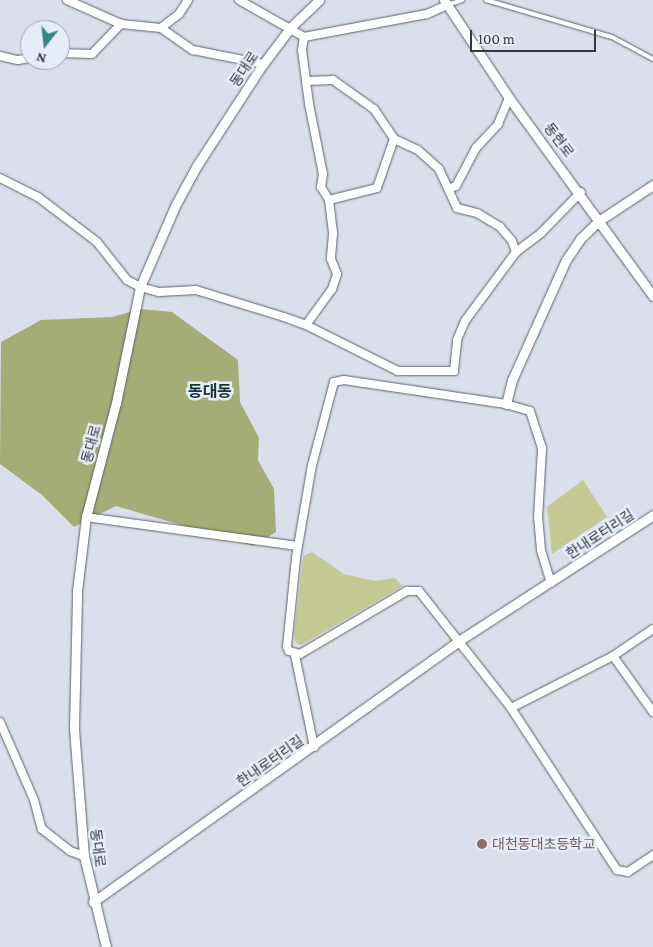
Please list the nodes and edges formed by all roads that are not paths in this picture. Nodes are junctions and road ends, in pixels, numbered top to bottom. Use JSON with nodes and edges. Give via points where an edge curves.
{"nodes":[{"id":1,"x":67,"y":0,"type":"edge"},
{"id":2,"x":188,"y":0,"type":"edge"},
{"id":3,"x":240,"y":0,"type":"edge"},
{"id":4,"x":319,"y":0,"type":"edge"},
{"id":5,"x":462,"y":0,"type":"edge"},
{"id":6,"x":486,"y":0,"type":"edge"},
{"id":7,"x":446,"y":2,"type":"edge"},
{"id":8,"x":120,"y":24,"type":"junction"},
{"id":9,"x":292,"y":27,"type":"junction"},
{"id":10,"x":161,"y":28,"type":"junction"},
{"id":11,"x":304,"y":37,"type":"junction"},
{"id":12,"x":70,"y":53,"type":"edge"},
{"id":13,"x":0,"y":56,"type":"edge"},
{"id":14,"x":653,"y":59,"type":"edge"},
{"id":15,"x":20,"y":60,"type":"edge"},
{"id":16,"x":264,"y":64,"type":"junction"},
{"id":17,"x":306,"y":81,"type":"junction"},
{"id":18,"x":509,"y":98,"type":"junction"},
{"id":19,"x":394,"y":139,"type":"junction"},
{"id":20,"x":0,"y":178,"type":"edge"},
{"id":21,"x":653,"y":185,"type":"edge"},
{"id":22,"x":450,"y":188,"type":"junction"},
{"id":23,"x":580,"y":192,"type":"junction"},
{"id":24,"x":329,"y":200,"type":"junction"},
{"id":25,"x":600,"y":220,"type":"junction"},
{"id":26,"x":516,"y":252,"type":"junction"},
{"id":27,"x":140,"y":287,"type":"junction"},
{"id":28,"x":653,"y":296,"type":"edge"},
{"id":29,"x":306,"y":325,"type":"junction"},
{"id":30,"x":506,"y":404,"type":"junction"},
{"id":31,"x":653,"y":515,"type":"edge"},
{"id":32,"x":86,"y":516,"type":"junction"},
{"id":33,"x":298,"y":546,"type":"junction"},
{"id":34,"x":551,"y":583,"type":"junction"},
{"id":35,"x":653,"y":629,"type":"edge"},
{"id":36,"x":460,"y":640,"type":"junction"},
{"id":37,"x":295,"y":654,"type":"junction"},
{"id":38,"x":613,"y":656,"type":"junction"},
{"id":39,"x":512,"y":708,"type":"junction"},
{"id":40,"x":653,"y":712,"type":"edge"},
{"id":41,"x":0,"y":722,"type":"edge"},
{"id":42,"x":314,"y":747,"type":"junction"},
{"id":43,"x":653,"y":855,"type":"edge"},
{"id":44,"x":84,"y":856,"type":"junction"},
{"id":45,"x":93,"y":902,"type":"junction"},
{"id":46,"x":106,"y":947,"type":"edge"}],
"edges":[{"from":1,"to":8,"type":"street"},
{"from":2,"to":10,"type":"street","via":[[179,14]]},
{"from":3,"to":9,"type":"street"},
{"from":4,"to":9,"type":"street","name":"동대로"},
{"from":5,"to":7,"type":"lane"},
{"from":6,"to":14,"type":"lane","via":[[612,37]]},
{"from":7,"to":11,"type":"street","via":[[427,14]]},
{"from":7,"to":18,"type":"street","name":"동현로"},
{"from":8,"to":10,"type":"street"},
{"from":8,"to":12,"type":"street","via":[[92,54]]},
{"from":9,"to":11,"type":"street"},
{"from":9,"to":16,"type":"street","name":"동대로"},
{"from":10,"to":16,"type":"street","via":[[194,50]]},
{"from":11,"to":17,"type":"street","via":[[302,50]]},
{"from":13,"to":15,"type":"street"},
{"from":16,"to":27,"type":"street","name":"동대로","via":[[196,166]]},
{"from":17,"to":19,"type":"street","via":[[332,80],[374,109]]},
{"from":17,"to":24,"type":"street","via":[[323,174],[320,187]]},
{"from":18,"to":22,"type":"street","via":[[498,124],[476,148],[456,186]]},
{"from":18,"to":23,"type":"street","name":"동현로"},
{"from":19,"to":22,"type":"street","via":[[424,155],[439,169]]},
{"from":19,"to":24,"type":"street","via":[[377,188]]},
{"from":20,"to":27,"type":"street","via":[[38,197],[97,242],[126,280]]},
{"from":21,"to":25,"type":"street"},
{"from":22,"to":26,"type":"street","via":[[458,208],[500,227],[512,241]]},
{"from":23,"to":25,"type":"street","name":"동현로"},
{"from":23,"to":26,"type":"street","via":[[542,233]]},
{"from":24,"to":29,"type":"street","via":[[333,234],[331,259],[337,274],[332,288]]},
{"from":25,"to":28,"type":"street","name":"동현로"},
{"from":25,"to":30,"type":"street","via":[[580,238],[566,260],[512,380]]},
{"from":26,"to":29,"type":"street","via":[[465,322],[457,340],[454,371],[398,371]]},
{"from":27,"to":29,"type":"street","via":[[159,292],[196,290]]},
{"from":27,"to":32,"type":"street","name":"동대로","via":[[116,403]]},
{"from":30,"to":33,"type":"street","via":[[344,380],[334,382],[312,465]]},
{"from":30,"to":34,"type":"street","via":[[530,411],[540,432],[543,459],[538,533]]},
{"from":31,"to":34,"type":"street","name":"한내로터리길"},
{"from":32,"to":33,"type":"street"},
{"from":32,"to":44,"type":"street","name":"동대로","via":[[73,671]]},
{"from":33,"to":37,"type":"street","via":[[287,647]]},
{"from":34,"to":36,"type":"street","name":"한내로터리길"},
{"from":35,"to":38,"type":"street"},
{"from":36,"to":37,"type":"street","via":[[424,595],[414,590],[308,651]]},
{"from":36,"to":39,"type":"street"},
{"from":36,"to":42,"type":"street","name":"한내로터리길"},
{"from":37,"to":42,"type":"street"},
{"from":38,"to":39,"type":"street"},
{"from":38,"to":40,"type":"street"},
{"from":39,"to":43,"type":"street","via":[[617,870],[628,872]]},
{"from":41,"to":44,"type":"street","via":[[34,800],[42,829],[70,851]]},
{"from":42,"to":45,"type":"street","name":"한내로터리길"},
{"from":44,"to":45,"type":"street","name":"동대로"},
{"from":45,"to":46,"type":"street","name":"동대로"}]}
